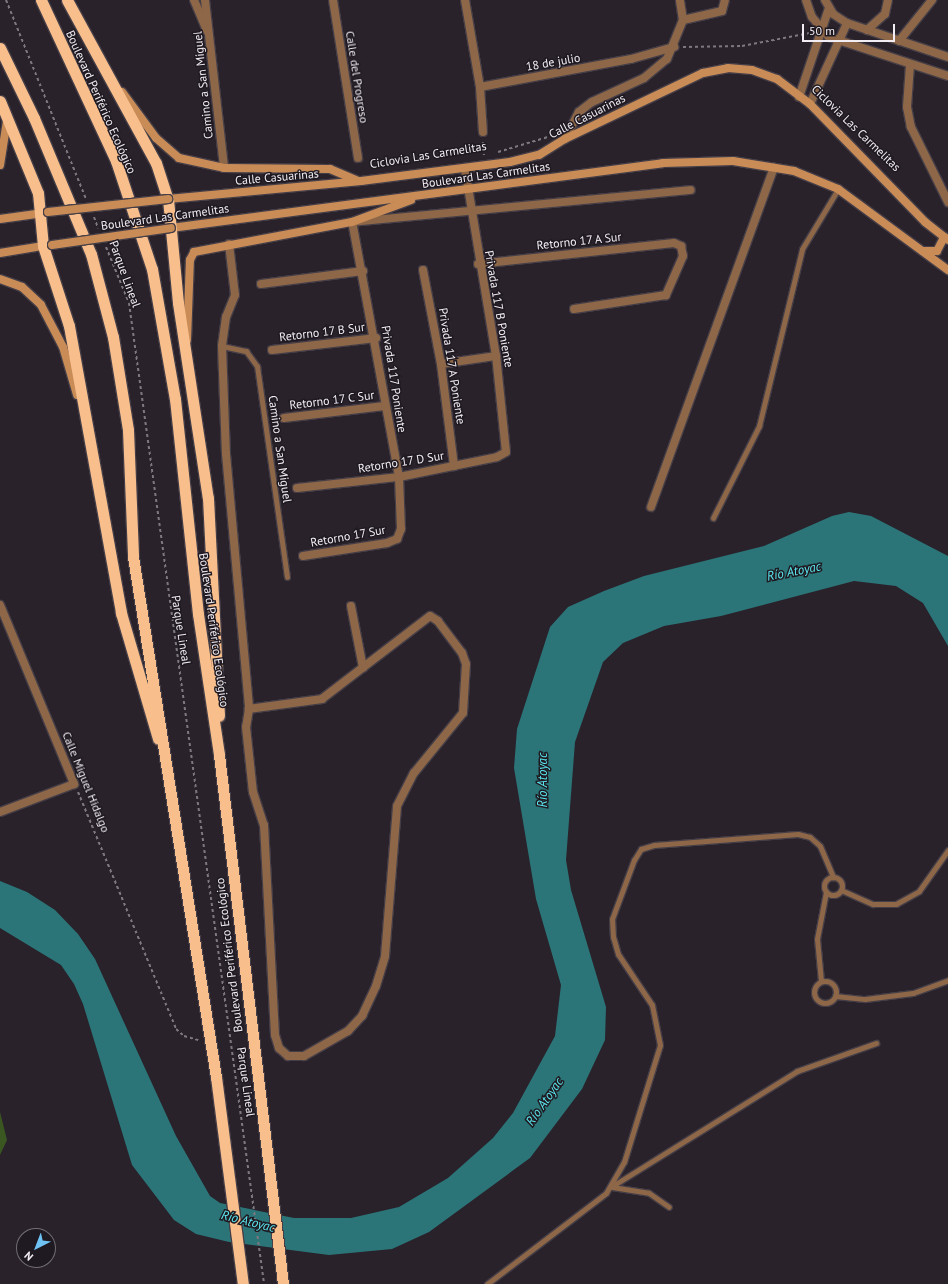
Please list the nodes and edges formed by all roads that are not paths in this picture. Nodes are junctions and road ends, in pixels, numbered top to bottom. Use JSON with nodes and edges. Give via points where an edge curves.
{"nodes":[{"id":1,"x":42,"y":0,"type":"edge"},
{"id":2,"x":67,"y":0,"type":"edge"},
{"id":3,"x":194,"y":0,"type":"edge"},
{"id":4,"x":205,"y":0,"type":"edge"},
{"id":5,"x":333,"y":0,"type":"edge"},
{"id":6,"x":465,"y":0,"type":"edge"},
{"id":7,"x":680,"y":0,"type":"edge"},
{"id":8,"x":725,"y":0,"type":"edge"},
{"id":9,"x":806,"y":0,"type":"edge"},
{"id":10,"x":825,"y":0,"type":"edge"},
{"id":11,"x":888,"y":0,"type":"edge"},
{"id":12,"x":932,"y":0,"type":"edge"},
{"id":13,"x":829,"y":8,"type":"junction"},
{"id":14,"x":683,"y":20,"type":"junction"},
{"id":15,"x":847,"y":23,"type":"junction"},
{"id":16,"x":867,"y":30,"type":"junction"},
{"id":17,"x":822,"y":31,"type":"junction"},
{"id":18,"x":212,"y":40,"type":"junction"},
{"id":19,"x":899,"y":41,"type":"junction"},
{"id":20,"x":838,"y":42,"type":"junction"},
{"id":21,"x":674,"y":47,"type":"junction"},
{"id":22,"x":0,"y":48,"type":"edge"},
{"id":23,"x":948,"y":57,"type":"edge"},
{"id":24,"x":910,"y":65,"type":"junction"},
{"id":25,"x":948,"y":76,"type":"edge"},
{"id":26,"x":114,"y":81,"type":"junction"},
{"id":27,"x":480,"y":87,"type":"junction"},
{"id":28,"x":799,"y":97,"type":"junction"},
{"id":29,"x":0,"y":101,"type":"edge"},
{"id":30,"x":810,"y":104,"type":"junction"},
{"id":31,"x":8,"y":120,"type":"junction"},
{"id":32,"x":483,"y":132,"type":"road end"},
{"id":33,"x":565,"y":135,"type":"junction"},
{"id":34,"x":358,"y":158,"type":"dead end"},
{"id":35,"x":0,"y":165,"type":"edge"},
{"id":36,"x":224,"y":168,"type":"junction"},
{"id":37,"x":774,"y":168,"type":"junction"},
{"id":38,"x":465,"y":169,"type":"junction"},
{"id":39,"x":358,"y":181,"type":"junction"},
{"id":40,"x":467,"y":189,"type":"junction"},
{"id":41,"x":838,"y":189,"type":"junction"},
{"id":42,"x":690,"y":190,"type":"dead end"},
{"id":43,"x":422,"y":196,"type":"junction"},
{"id":44,"x":168,"y":199,"type":"junction"},
{"id":45,"x":948,"y":202,"type":"edge"},
{"id":46,"x":470,"y":212,"type":"junction"},
{"id":47,"x":44,"y":213,"type":"junction"},
{"id":48,"x":0,"y":219,"type":"edge"},
{"id":49,"x":352,"y":222,"type":"junction"},
{"id":50,"x":171,"y":228,"type":"junction"},
{"id":51,"x":946,"y":238,"type":"edge"},
{"id":52,"x":229,"y":244,"type":"junction"},
{"id":53,"x":47,"y":246,"type":"junction"},
{"id":54,"x":917,"y":248,"type":"junction"},
{"id":55,"x":0,"y":253,"type":"edge"},
{"id":56,"x":478,"y":264,"type":"junction"},
{"id":57,"x":423,"y":270,"type":"dead end"},
{"id":58,"x":948,"y":270,"type":"edge"},
{"id":59,"x":364,"y":271,"type":"junction"},
{"id":60,"x":0,"y":279,"type":"edge"},
{"id":61,"x":261,"y":284,"type":"dead end"},
{"id":62,"x":574,"y":309,"type":"dead end"},
{"id":63,"x":376,"y":338,"type":"junction"},
{"id":64,"x":222,"y":346,"type":"junction"},
{"id":65,"x":272,"y":350,"type":"dead end"},
{"id":66,"x":187,"y":353,"type":"junction"},
{"id":67,"x":496,"y":356,"type":"junction"},
{"id":68,"x":441,"y":364,"type":"junction"},
{"id":69,"x":384,"y":406,"type":"junction"},
{"id":70,"x":284,"y":418,"type":"dead end"},
{"id":71,"x":506,"y":452,"type":"joint"},
{"id":72,"x":94,"y":453,"type":"junction"},
{"id":73,"x":454,"y":466,"type":"junction"},
{"id":74,"x":399,"y":477,"type":"junction"},
{"id":75,"x":297,"y":488,"type":"dead end"},
{"id":76,"x":652,"y":507,"type":"dead end"},
{"id":77,"x":713,"y":518,"type":"dead end"},
{"id":78,"x":397,"y":539,"type":"joint"},
{"id":79,"x":303,"y":556,"type":"dead end"},
{"id":80,"x":287,"y":577,"type":"dead end"},
{"id":81,"x":0,"y":604,"type":"edge"},
{"id":82,"x":351,"y":606,"type":"dead end"},
{"id":83,"x":363,"y":668,"type":"junction"},
{"id":84,"x":249,"y":709,"type":"junction"},
{"id":85,"x":219,"y":755,"type":"junction"},
{"id":86,"x":168,"y":768,"type":"junction"},
{"id":87,"x":0,"y":812,"type":"edge"},
{"id":88,"x":948,"y":850,"type":"edge"},
{"id":89,"x":833,"y":877,"type":"junction"},
{"id":90,"x":841,"y":890,"type":"junction"},
{"id":91,"x":826,"y":892,"type":"junction"},
{"id":92,"x":948,"y":980,"type":"edge"},
{"id":93,"x":821,"y":981,"type":"junction"},
{"id":94,"x":835,"y":996,"type":"junction"},
{"id":95,"x":876,"y":1043,"type":"dead end"},
{"id":96,"x":612,"y":1187,"type":"junction"},
{"id":97,"x":669,"y":1207,"type":"dead end"},
{"id":98,"x":243,"y":1284,"type":"edge"},
{"id":99,"x":283,"y":1284,"type":"edge"},
{"id":100,"x":487,"y":1284,"type":"edge"}],
"edges":[{"from":1,"to":85,"type":"highway","name":"Boulevard Periférico Ecológico","via":[[116,160],[152,269],[175,399],[198,614]]},
{"from":2,"to":26,"type":"highway"},
{"from":3,"to":18,"type":"street"},
{"from":4,"to":18,"type":"street","name":"Camino a San Miguel"},
{"from":5,"to":34,"type":"street","name":"Calle del Progreso"},
{"from":6,"to":27,"type":"street"},
{"from":7,"to":14,"type":"street"},
{"from":8,"to":14,"type":"street","via":[[722,11]]},
{"from":9,"to":17,"type":"street"},
{"from":10,"to":13,"type":"street"},
{"from":11,"to":16,"type":"street","via":[[885,14]]},
{"from":12,"to":19,"type":"street"},
{"from":13,"to":15,"type":"street"},
{"from":13,"to":17,"type":"street"},
{"from":14,"to":21,"type":"street"},
{"from":15,"to":16,"type":"street"},
{"from":15,"to":20,"type":"street"},
{"from":16,"to":19,"type":"street"},
{"from":17,"to":20,"type":"street"},
{"from":17,"to":28,"type":"street"},
{"from":18,"to":36,"type":"street","name":"Camino a San Miguel"},
{"from":19,"to":23,"type":"street"},
{"from":20,"to":24,"type":"street"},
{"from":20,"to":30,"type":"street"},
{"from":21,"to":27,"type":"street","name":"18 de julio","via":[[631,59]]},
{"from":21,"to":33,"type":"street","via":[[656,70],[592,102],[579,112]]},
{"from":22,"to":86,"type":"highway","via":[[34,118],[91,254],[113,337],[128,430],[133,557]]},
{"from":24,"to":25,"type":"street"},
{"from":24,"to":45,"type":"street","via":[[907,107],[911,127]]},
{"from":26,"to":36,"type":"main road","via":[[156,138],[179,158]]},
{"from":26,"to":44,"type":"highway","via":[[156,163]]},
{"from":27,"to":32,"type":"street"},
{"from":28,"to":30,"type":"main road","name":"Calle Casuarinas"},
{"from":28,"to":33,"type":"main road","name":"Calle Casuarinas","via":[[777,79],[752,70],[728,68],[703,73]]},
{"from":29,"to":31,"type":"highway"},
{"from":30,"to":51,"type":"main road","name":"Calle Casuarinas"},
{"from":31,"to":35,"type":"main road"},
{"from":31,"to":47,"type":"highway"},
{"from":33,"to":38,"type":"main road","name":"Calle Casuarinas","via":[[539,155]]},
{"from":36,"to":39,"type":"main road","via":[[330,169]]},
{"from":37,"to":40,"type":"main road","name":"Boulevard Las Carmelitas","via":[[733,161],[663,163]]},
{"from":37,"to":41,"type":"main road","name":"Boulevard Las Carmelitas","via":[[794,171]]},
{"from":37,"to":76,"type":"street"},
{"from":38,"to":39,"type":"main road","name":"Calle Casuarinas"},
{"from":38,"to":40,"type":"street","name":"Privada 117 B Poniente"},
{"from":39,"to":44,"type":"main road","name":"Calle Casuarinas"},
{"from":40,"to":43,"type":"main road","name":"Boulevard Las Carmelitas"},
{"from":40,"to":46,"type":"street","name":"Privada 117 B Poniente"},
{"from":41,"to":54,"type":"main road","name":"Boulevard Las Carmelitas"},
{"from":41,"to":77,"type":"lane","via":[[802,249],[759,426]]},
{"from":42,"to":46,"type":"street"},
{"from":43,"to":49,"type":"main road"},
{"from":43,"to":50,"type":"main road","name":"Boulevard Las Carmelitas"},
{"from":44,"to":47,"type":"main road","name":"Boulevard Las Carmelitas","bridge":true},
{"from":44,"to":50,"type":"highway"},
{"from":46,"to":49,"type":"street"},
{"from":46,"to":56,"type":"street","name":"Privada 117 B Poniente"},
{"from":47,"to":48,"type":"main road","name":"Boulevard Las Carmelitas"},
{"from":47,"to":53,"type":"highway"},
{"from":49,"to":52,"type":"main road"},
{"from":49,"to":59,"type":"street","name":"Privada 117 Poniente"},
{"from":50,"to":53,"type":"main road","name":"Boulevard Las Carmelitas","bridge":true},
{"from":50,"to":66,"type":"highway"},
{"from":51,"to":54,"type":"main road","via":[[938,251]]},
{"from":52,"to":64,"type":"street","via":[[235,295],[226,317]]},
{"from":52,"to":66,"type":"main road","via":[[194,252],[190,260]]},
{"from":53,"to":55,"type":"main road","name":"Boulevard Las Carmelitas"},
{"from":53,"to":72,"type":"highway","via":[[69,326]]},
{"from":54,"to":58,"type":"main road","name":"Boulevard Las Carmelitas"},
{"from":56,"to":62,"type":"street","name":"Retorno 17 A Sur","via":[[674,243],[681,246],[683,256],[666,295]]},
{"from":56,"to":67,"type":"street","name":"Privada 117 B Poniente"},
{"from":57,"to":68,"type":"street","name":"Privada 117 A Poniente"},
{"from":59,"to":61,"type":"street"},
{"from":59,"to":63,"type":"street","name":"Privada 117 Poniente"},
{"from":60,"to":72,"type":"main road","via":[[32,295],[53,323]]},
{"from":63,"to":65,"type":"street","name":"Retorno 17 B Sur"},
{"from":63,"to":69,"type":"street","name":"Privada 117 Poniente"},
{"from":64,"to":80,"type":"lane","name":"Camino a San Miguel","via":[[246,351],[257,366]]},
{"from":64,"to":84,"type":"street","via":[[226,454]]},
{"from":66,"to":85,"type":"highway","via":[[208,498]]},
{"from":67,"to":68,"type":"street"},
{"from":67,"to":71,"type":"street","name":"Privada 117 B Poniente"},
{"from":68,"to":73,"type":"street","name":"Privada 117 A Poniente"},
{"from":69,"to":70,"type":"street","name":"Retorno 17 C Sur"},
{"from":69,"to":74,"type":"street","name":"Privada 117 Poniente"},
{"from":71,"to":73,"type":"street","name":"Retorno 17 D Sur","via":[[498,458]]},
{"from":72,"to":86,"type":"highway","via":[[121,614],[144,700]]},
{"from":73,"to":74,"type":"street","name":"Retorno 17 D Sur"},
{"from":74,"to":75,"type":"street","name":"Retorno 17 D Sur"},
{"from":74,"to":78,"type":"street","name":"Privada 117 Poniente","via":[[401,529]]},
{"from":78,"to":79,"type":"street","name":"Retorno 17 Sur"},
{"from":81,"to":87,"type":"street","name":"Calle Miguel Hidalgo","via":[[74,784]]},
{"from":82,"to":83,"type":"street"},
{"from":83,"to":84,"type":"street","via":[[322,700]]},
{"from":83,"to":84,"type":"street","via":[[430,616],[438,621],[462,653],[465,705],[463,713],[414,773],[397,806],[385,956],[376,986],[362,1016],[348,1031],[304,1056],[288,1056],[279,1048],[275,1035],[264,825],[253,792],[246,727]]},
{"from":85,"to":99,"type":"highway","name":"Boulevard Periférico Ecológico"},
{"from":86,"to":98,"type":"highway","via":[[179,861],[216,1077]]},
{"from":88,"to":90,"type":"lane","via":[[918,891],[896,904],[872,904]]},
{"from":89,"to":90,"type":"lane","via":[[842,884]]},
{"from":89,"to":91,"type":"lane","via":[[826,879]]},
{"from":89,"to":96,"type":"lane","via":[[820,846],[810,837],[798,834],[654,845],[642,849],[634,860],[612,919],[613,938],[618,954],[652,1005],[660,1045],[624,1162]]},
{"from":90,"to":91,"type":"lane","via":[[837,894]]},
{"from":91,"to":93,"type":"lane","via":[[817,939]]},
{"from":92,"to":94,"type":"lane","via":[[913,993],[865,999]]},
{"from":93,"to":94,"type":"lane","via":[[833,984]]},
{"from":93,"to":94,"type":"lane","via":[[814,991],[817,999],[824,1002]]},
{"from":95,"to":96,"type":"lane","via":[[797,1071]]},
{"from":96,"to":97,"type":"lane","via":[[649,1193]]},
{"from":96,"to":100,"type":"lane"}]}
